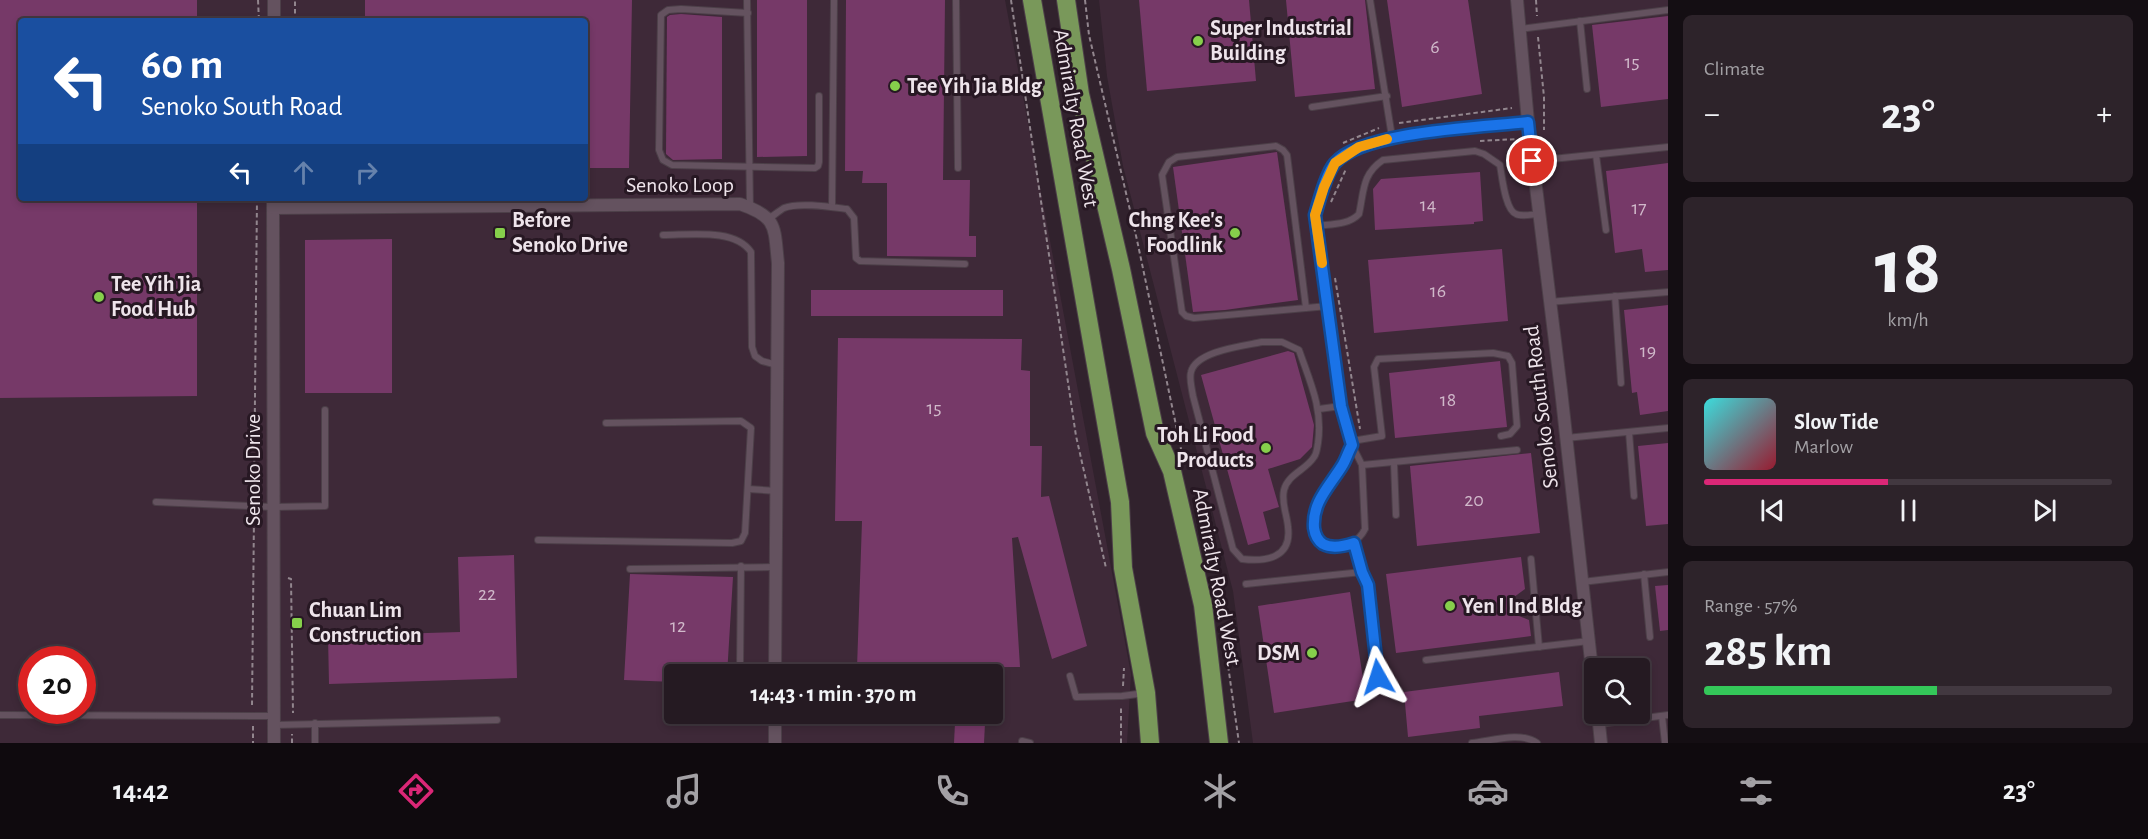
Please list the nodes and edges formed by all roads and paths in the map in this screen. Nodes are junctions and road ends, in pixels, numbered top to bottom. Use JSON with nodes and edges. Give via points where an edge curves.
{"nodes":[{"id":1,"x":258,"y":0,"type":"edge"},
{"id":2,"x":274,"y":0,"type":"edge"},
{"id":3,"x":295,"y":0,"type":"edge"},
{"id":4,"x":747,"y":0,"type":"edge"},
{"id":5,"x":834,"y":0,"type":"edge"},
{"id":6,"x":956,"y":0,"type":"edge"},
{"id":7,"x":1011,"y":0,"type":"edge"},
{"id":8,"x":1032,"y":0,"type":"edge"},
{"id":9,"x":1066,"y":0,"type":"edge"},
{"id":10,"x":1085,"y":0,"type":"edge"},
{"id":11,"x":1370,"y":0,"type":"edge"},
{"id":12,"x":1517,"y":0,"type":"edge"},
{"id":13,"x":1536,"y":0,"type":"edge"},
{"id":14,"x":1668,"y":10,"type":"edge"},
{"id":15,"x":748,"y":13,"type":"junction"},
{"id":16,"x":258,"y":18,"type":"edge"},
{"id":17,"x":274,"y":18,"type":"edge"},
{"id":18,"x":295,"y":18,"type":"edge"},
{"id":19,"x":1580,"y":21,"type":"junction"},
{"id":20,"x":1537,"y":26,"type":"junction"},
{"id":21,"x":1519,"y":29,"type":"junction"},
{"id":22,"x":1587,"y":89,"type":"dead end"},
{"id":23,"x":819,"y":96,"type":"dead end"},
{"id":24,"x":1387,"y":96,"type":"junction"},
{"id":25,"x":1544,"y":97,"type":"dead end"},
{"id":26,"x":1312,"y":107,"type":"dead end"},
{"id":27,"x":1522,"y":123,"type":"junction"},
{"id":28,"x":1390,"y":124,"type":"junction"},
{"id":29,"x":1392,"y":137,"type":"junction"},
{"id":30,"x":1520,"y":139,"type":"dead end"},
{"id":31,"x":1474,"y":141,"type":"dead end"},
{"id":32,"x":1339,"y":147,"type":"dead end"},
{"id":33,"x":1668,"y":147,"type":"edge"},
{"id":34,"x":1596,"y":155,"type":"junction"},
{"id":35,"x":1532,"y":161,"type":"junction"},
{"id":36,"x":1348,"y":165,"type":"dead end"},
{"id":37,"x":749,"y":167,"type":"junction"},
{"id":38,"x":958,"y":168,"type":"dead end"},
{"id":39,"x":257,"y":201,"type":"edge"},
{"id":40,"x":273,"y":203,"type":"edge"},
{"id":41,"x":832,"y":207,"type":"junction"},
{"id":42,"x":750,"y":208,"type":"junction"},
{"id":43,"x":1540,"y":214,"type":"junction"},
{"id":44,"x":768,"y":219,"type":"junction"},
{"id":45,"x":1320,"y":226,"type":"junction"},
{"id":46,"x":1606,"y":230,"type":"dead end"},
{"id":47,"x":663,"y":234,"type":"dead end"},
{"id":48,"x":965,"y":264,"type":"dead end"},
{"id":49,"x":1335,"y":276,"type":"dead end"},
{"id":50,"x":1668,"y":292,"type":"edge"},
{"id":51,"x":1616,"y":296,"type":"junction"},
{"id":52,"x":1549,"y":302,"type":"junction"},
{"id":53,"x":1328,"y":306,"type":"junction"},
{"id":54,"x":1306,"y":308,"type":"junction"},
{"id":55,"x":778,"y":365,"type":"junction"},
{"id":56,"x":1621,"y":383,"type":"dead end"},
{"id":57,"x":1341,"y":406,"type":"junction"},
{"id":58,"x":1319,"y":409,"type":"junction"},
{"id":59,"x":325,"y":410,"type":"dead end"},
{"id":60,"x":606,"y":423,"type":"dead end"},
{"id":61,"x":1668,"y":428,"type":"edge"},
{"id":62,"x":1629,"y":432,"type":"junction"},
{"id":63,"x":1501,"y":436,"type":"dead end"},
{"id":64,"x":1565,"y":438,"type":"junction"},
{"id":65,"x":1362,"y":441,"type":"junction"},
{"id":66,"x":1352,"y":443,"type":"junction"},
{"id":67,"x":1517,"y":450,"type":"dead end"},
{"id":68,"x":1183,"y":456,"type":"dead end"},
{"id":69,"x":1394,"y":463,"type":"junction"},
{"id":70,"x":1362,"y":465,"type":"junction"},
{"id":71,"x":748,"y":489,"type":"junction"},
{"id":72,"x":777,"y":490,"type":"junction"},
{"id":73,"x":1634,"y":496,"type":"dead end"},
{"id":74,"x":156,"y":502,"type":"dead end"},
{"id":75,"x":254,"y":506,"type":"junction"},
{"id":76,"x":273,"y":507,"type":"junction"},
{"id":77,"x":1396,"y":515,"type":"dead end"},
{"id":78,"x":538,"y":540,"type":"dead end"},
{"id":79,"x":1354,"y":543,"type":"junction"},
{"id":80,"x":1531,"y":559,"type":"dead end"},
{"id":81,"x":741,"y":566,"type":"junction"},
{"id":82,"x":776,"y":567,"type":"junction"},
{"id":83,"x":630,"y":569,"type":"dead end"},
{"id":84,"x":1362,"y":572,"type":"junction"},
{"id":85,"x":1668,"y":572,"type":"edge"},
{"id":86,"x":1107,"y":573,"type":"dead end"},
{"id":87,"x":1644,"y":574,"type":"junction"},
{"id":88,"x":274,"y":577,"type":"junction"},
{"id":89,"x":1582,"y":582,"type":"junction"},
{"id":90,"x":1246,"y":584,"type":"dead end"},
{"id":91,"x":1224,"y":635,"type":"dead end"},
{"id":92,"x":1650,"y":637,"type":"dead end"},
{"id":93,"x":1589,"y":641,"type":"junction"},
{"id":94,"x":1539,"y":647,"type":"junction"},
{"id":95,"x":1591,"y":658,"type":"edge"},
{"id":96,"x":1426,"y":660,"type":"dead end"},
{"id":97,"x":740,"y":664,"type":"edge"},
{"id":98,"x":775,"y":664,"type":"edge"},
{"id":99,"x":1124,"y":664,"type":"dead end"},
{"id":100,"x":1070,"y":676,"type":"dead end"},
{"id":101,"x":1378,"y":677,"type":"dead end"},
{"id":102,"x":1146,"y":693,"type":"junction"},
{"id":103,"x":1122,"y":696,"type":"junction"},
{"id":104,"x":0,"y":715,"type":"edge"},
{"id":105,"x":252,"y":716,"type":"junction"},
{"id":106,"x":1665,"y":716,"type":"edge"},
{"id":107,"x":1650,"y":717,"type":"edge"},
{"id":108,"x":497,"y":720,"type":"dead end"},
{"id":109,"x":274,"y":721,"type":"junction"},
{"id":110,"x":293,"y":723,"type":"junction"},
{"id":111,"x":315,"y":723,"type":"junction"},
{"id":112,"x":775,"y":724,"type":"edge"},
{"id":113,"x":1599,"y":724,"type":"edge"},
{"id":114,"x":1022,"y":741,"type":"dead end"},
{"id":115,"x":253,"y":743,"type":"edge"},
{"id":116,"x":274,"y":743,"type":"edge"},
{"id":117,"x":292,"y":743,"type":"edge"},
{"id":118,"x":315,"y":743,"type":"edge"},
{"id":119,"x":775,"y":743,"type":"edge"},
{"id":120,"x":1030,"y":743,"type":"edge"},
{"id":121,"x":1122,"y":743,"type":"edge"},
{"id":122,"x":1150,"y":743,"type":"edge"},
{"id":123,"x":1219,"y":743,"type":"edge"},
{"id":124,"x":1239,"y":743,"type":"edge"},
{"id":125,"x":1472,"y":743,"type":"edge"},
{"id":126,"x":1537,"y":743,"type":"edge"},
{"id":127,"x":1601,"y":743,"type":"edge"},
{"id":128,"x":1665,"y":743,"type":"edge"}],
"edges":[{"from":1,"to":16,"type":"path"},
{"from":2,"to":17,"type":"street"},
{"from":3,"to":18,"type":"path"},
{"from":4,"to":15,"type":"lane"},
{"from":5,"to":41,"type":"lane"},
{"from":6,"to":38,"type":"lane"},
{"from":7,"to":86,"type":"path","via":[[1076,436]]},
{"from":8,"to":102,"type":"main road","name":"Admiralty Road West","via":[[1120,502],[1123,568]]},
{"from":9,"to":123,"type":"main road","name":"Admiralty Road West","via":[[1080,94],[1150,412],[1172,471],[1203,605]]},
{"from":10,"to":68,"type":"path","via":[[1089,35]]},
{"from":11,"to":24,"type":"lane"},
{"from":12,"to":21,"type":"street","name":"Senoko South Road"},
{"from":13,"to":20,"type":"path"},
{"from":14,"to":19,"type":"lane"},
{"from":15,"to":37,"type":"lane"},
{"from":15,"to":37,"type":"lane","via":[[668,9],[661,15],[659,150],[663,160],[672,165]]},
{"from":19,"to":20,"type":"lane"},
{"from":19,"to":22,"type":"lane"},
{"from":20,"to":21,"type":"lane"},
{"from":20,"to":25,"type":"path"},
{"from":21,"to":27,"type":"street","name":"Senoko South Road"},
{"from":23,"to":37,"type":"lane","via":[[818,166]]},
{"from":24,"to":26,"type":"lane"},
{"from":24,"to":28,"type":"lane"},
{"from":27,"to":28,"type":"path","via":[[1514,108]]},
{"from":27,"to":29,"type":"lane"},
{"from":27,"to":35,"type":"street","name":"Senoko South Road"},
{"from":28,"to":29,"type":"lane"},
{"from":28,"to":32,"type":"path"},
{"from":29,"to":45,"type":"lane","via":[[1359,147],[1335,163],[1315,215]]},
{"from":30,"to":31,"type":"path"},
{"from":33,"to":34,"type":"lane"},
{"from":34,"to":35,"type":"lane"},
{"from":34,"to":46,"type":"lane"},
{"from":35,"to":43,"type":"street","name":"Senoko South Road"},
{"from":36,"to":45,"type":"path"},
{"from":37,"to":42,"type":"lane"},
{"from":39,"to":75,"type":"path"},
{"from":40,"to":42,"type":"street","name":"Senoko Loop","via":[[740,204]]},
{"from":40,"to":76,"type":"street","name":"Senoko Drive"},
{"from":41,"to":44,"type":"lane","via":[[794,206]]},
{"from":41,"to":48,"type":"lane","via":[[847,209],[854,218],[856,258],[861,261]]},
{"from":42,"to":44,"type":"street","name":"Senoko Loop"},
{"from":43,"to":45,"type":"lane","via":[[1513,213],[1508,207],[1500,165],[1475,151],[1383,159],[1366,177],[1359,214],[1350,221]]},
{"from":43,"to":52,"type":"street","name":"Senoko South Road"},
{"from":44,"to":55,"type":"street","via":[[774,226],[778,263]]},
{"from":45,"to":53,"type":"lane"},
{"from":47,"to":55,"type":"lane","via":[[729,236],[745,243],[751,252],[754,356]]},
{"from":49,"to":65,"type":"path"},
{"from":50,"to":51,"type":"lane"},
{"from":51,"to":52,"type":"lane"},
{"from":51,"to":56,"type":"lane"},
{"from":52,"to":64,"type":"street","name":"Senoko South Road"},
{"from":53,"to":54,"type":"lane"},
{"from":53,"to":57,"type":"lane"},
{"from":54,"to":54,"type":"lane","via":[[1194,318],[1182,312],[1162,175],[1169,162],[1177,157],[1276,146],[1283,150],[1287,155]]},
{"from":55,"to":72,"type":"street"},
{"from":57,"to":58,"type":"lane"},
{"from":57,"to":66,"type":"lane"},
{"from":58,"to":58,"type":"lane","via":[[1299,350],[1291,344],[1262,342],[1207,355],[1195,363],[1190,374],[1193,396],[1227,531],[1242,560],[1260,561],[1279,555],[1287,545],[1284,489],[1291,477],[1316,455]]},
{"from":59,"to":76,"type":"lane","via":[[325,506]]},
{"from":60,"to":71,"type":"lane","via":[[741,421],[751,428]]},
{"from":61,"to":62,"type":"lane"},
{"from":62,"to":64,"type":"lane"},
{"from":62,"to":73,"type":"lane"},
{"from":63,"to":65,"type":"lane","via":[[1510,434],[1517,426],[1512,363],[1508,356],[1493,353],[1378,359],[1374,367],[1382,436]]},
{"from":64,"to":89,"type":"street","name":"Senoko South Road"},
{"from":65,"to":66,"type":"lane"},
{"from":66,"to":70,"type":"lane"},
{"from":66,"to":79,"type":"lane","via":[[1316,507],[1314,533],[1327,546]]},
{"from":67,"to":69,"type":"lane"},
{"from":69,"to":70,"type":"lane"},
{"from":69,"to":77,"type":"lane"},
{"from":70,"to":79,"type":"lane","via":[[1365,529]]},
{"from":71,"to":72,"type":"lane"},
{"from":71,"to":78,"type":"lane","via":[[746,533],[741,541]]},
{"from":72,"to":82,"type":"street"},
{"from":74,"to":75,"type":"lane"},
{"from":75,"to":76,"type":"lane"},
{"from":75,"to":105,"type":"path"},
{"from":76,"to":88,"type":"street","name":"Senoko Drive"},
{"from":79,"to":84,"type":"lane"},
{"from":80,"to":94,"type":"lane"},
{"from":81,"to":82,"type":"lane"},
{"from":81,"to":83,"type":"lane"},
{"from":81,"to":97,"type":"lane"},
{"from":82,"to":98,"type":"street"},
{"from":84,"to":90,"type":"lane"},
{"from":84,"to":101,"type":"lane","via":[[1368,585]]},
{"from":85,"to":87,"type":"lane"},
{"from":87,"to":89,"type":"lane"},
{"from":87,"to":92,"type":"lane"},
{"from":88,"to":109,"type":"street","name":"Senoko Drive"},
{"from":88,"to":110,"type":"path","via":[[291,579]]},
{"from":89,"to":93,"type":"street","name":"Senoko South Road"},
{"from":91,"to":124,"type":"path"},
{"from":93,"to":94,"type":"lane"},
{"from":93,"to":95,"type":"street","name":"Senoko South Road"},
{"from":94,"to":96,"type":"lane"},
{"from":99,"to":103,"type":"path"},
{"from":100,"to":103,"type":"lane","via":[[1076,697]]},
{"from":102,"to":103,"type":"lane"},
{"from":102,"to":122,"type":"main road","name":"Admiralty Road West"},
{"from":103,"to":121,"type":"path"},
{"from":104,"to":105,"type":"lane"},
{"from":105,"to":109,"type":"lane"},
{"from":105,"to":115,"type":"path"},
{"from":106,"to":107,"type":"lane"},
{"from":106,"to":128,"type":"lane"},
{"from":108,"to":111,"type":"lane"},
{"from":109,"to":110,"type":"lane"},
{"from":109,"to":116,"type":"street","name":"Senoko Drive"},
{"from":110,"to":111,"type":"lane"},
{"from":110,"to":117,"type":"path"},
{"from":111,"to":118,"type":"lane"},
{"from":112,"to":119,"type":"street"},
{"from":113,"to":127,"type":"street"},
{"from":114,"to":120,"type":"lane"},
{"from":125,"to":126,"type":"lane","via":[[1530,738]]}]}
